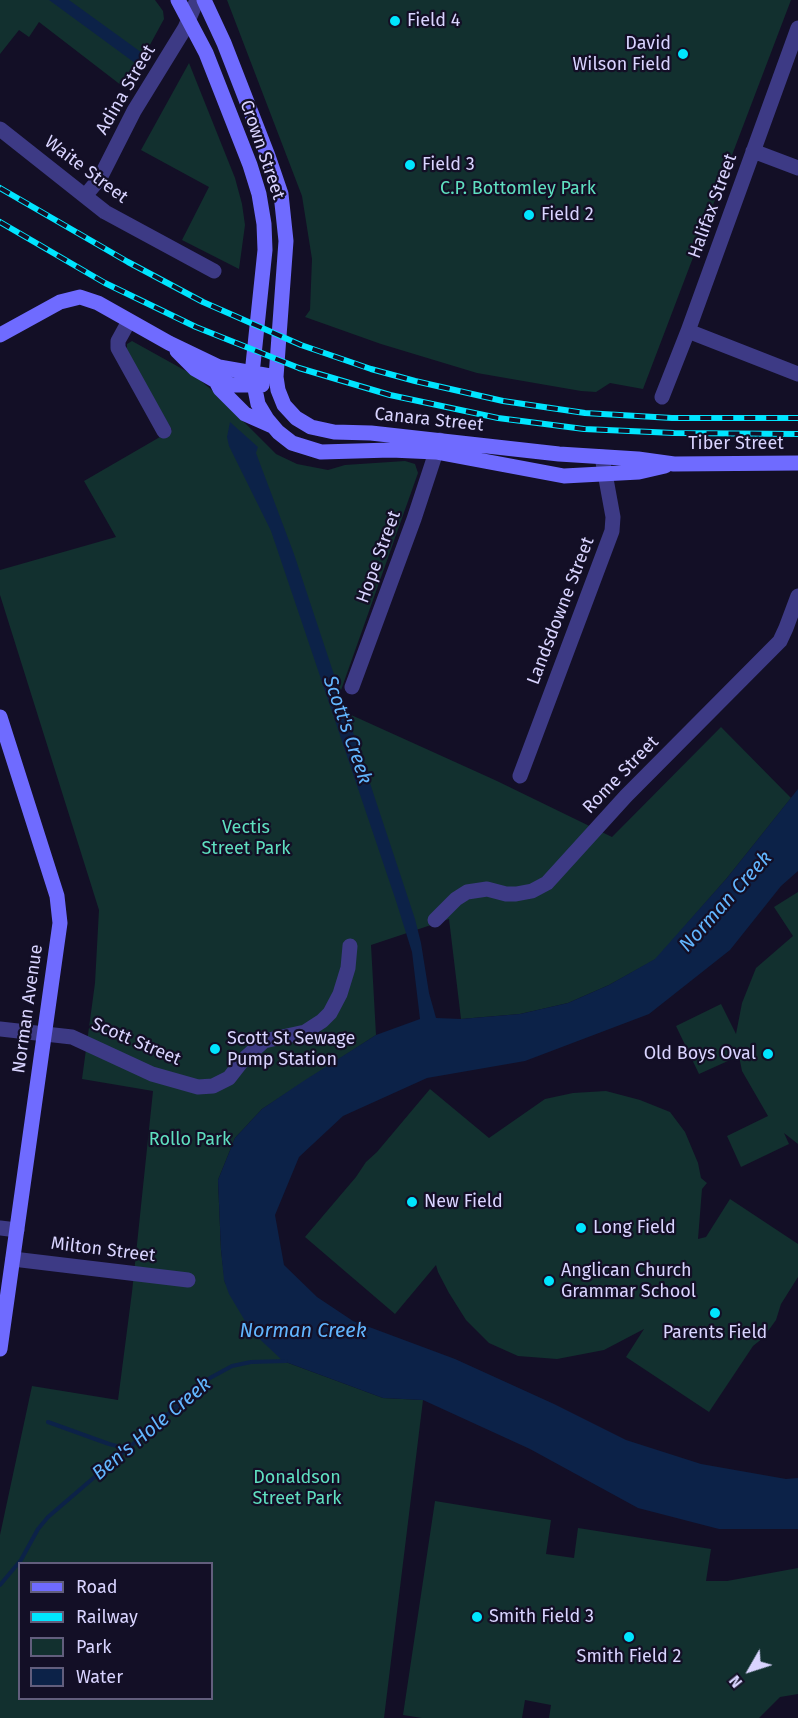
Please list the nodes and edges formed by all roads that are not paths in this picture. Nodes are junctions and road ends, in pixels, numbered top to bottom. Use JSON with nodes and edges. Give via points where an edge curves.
{"nodes":[{"id":1,"x":178,"y":0,"type":"edge"},
{"id":2,"x":197,"y":0,"type":"edge"},
{"id":3,"x":204,"y":0,"type":"edge"},
{"id":4,"x":189,"y":19,"type":"junction"},
{"id":5,"x":798,"y":28,"type":"edge"},
{"id":6,"x":0,"y":129,"type":"edge"},
{"id":7,"x":753,"y":151,"type":"junction"},
{"id":8,"x":798,"y":168,"type":"edge"},
{"id":9,"x":85,"y":196,"type":"junction"},
{"id":10,"x":214,"y":271,"type":"dead end"},
{"id":11,"x":129,"y":321,"type":"junction"},
{"id":12,"x":688,"y":331,"type":"junction"},
{"id":13,"x":0,"y":335,"type":"edge"},
{"id":14,"x":169,"y":343,"type":"junction"},
{"id":15,"x":798,"y":374,"type":"edge"},
{"id":16,"x":252,"y":380,"type":"junction"},
{"id":17,"x":276,"y":380,"type":"junction"},
{"id":18,"x":216,"y":381,"type":"junction"},
{"id":19,"x":662,"y":397,"type":"dead end"},
{"id":20,"x":272,"y":426,"type":"junction"},
{"id":21,"x":164,"y":431,"type":"dead end"},
{"id":22,"x":438,"y":446,"type":"junction"},
{"id":23,"x":602,"y":457,"type":"junction"},
{"id":24,"x":798,"y":463,"type":"edge"},
{"id":25,"x":674,"y":464,"type":"junction"},
{"id":26,"x":604,"y":474,"type":"junction"},
{"id":27,"x":798,"y":598,"type":"edge"},
{"id":28,"x":352,"y":687,"type":"dead end"},
{"id":29,"x":0,"y":717,"type":"edge"},
{"id":30,"x":520,"y":776,"type":"dead end"},
{"id":31,"x":435,"y":920,"type":"dead end"},
{"id":32,"x":350,"y":946,"type":"dead end"},
{"id":33,"x":0,"y":1029,"type":"edge"},
{"id":34,"x":45,"y":1034,"type":"junction"},
{"id":35,"x":0,"y":1228,"type":"edge"},
{"id":36,"x":17,"y":1230,"type":"junction"},
{"id":37,"x":13,"y":1258,"type":"junction"},
{"id":38,"x":188,"y":1280,"type":"dead end"},
{"id":39,"x":0,"y":1349,"type":"edge"}],
"edges":[{"from":1,"to":4,"type":"main road","name":"Crown Street"},
{"from":2,"to":4,"type":"street","name":"Adina Street"},
{"from":3,"to":17,"type":"main road","name":"Crown Street","via":[[281,194],[286,241]]},
{"from":4,"to":9,"type":"street","name":"Adina Street","via":[[134,111],[100,178]]},
{"from":4,"to":16,"type":"main road","name":"Crown Street","via":[[250,165],[262,208],[265,250]]},
{"from":5,"to":7,"type":"street","name":"Halifax Street"},
{"from":6,"to":9,"type":"street","name":"Waite Street"},
{"from":7,"to":8,"type":"street"},
{"from":7,"to":12,"type":"street","name":"Halifax Street"},
{"from":9,"to":10,"type":"street","name":"Waite Street","via":[[105,212]]},
{"from":11,"to":13,"type":"main road","via":[[92,300],[75,297]]},
{"from":11,"to":14,"type":"main road"},
{"from":11,"to":21,"type":"street","via":[[118,341],[119,350]]},
{"from":12,"to":15,"type":"street"},
{"from":12,"to":19,"type":"street","name":"Halifax Street"},
{"from":14,"to":16,"type":"main road"},
{"from":14,"to":18,"type":"main road","via":[[195,369]]},
{"from":16,"to":17,"type":"main road"},
{"from":16,"to":18,"type":"main road","via":[[233,385]]},
{"from":16,"to":20,"type":"main road","name":"Crown Street","via":[[258,404]]},
{"from":17,"to":22,"type":"main road","name":"Canara Street","via":[[290,412],[311,427]]},
{"from":18,"to":20,"type":"main road","via":[[244,414]]},
{"from":20,"to":22,"type":"main road","name":"Canara Street","via":[[292,442],[321,452]]},
{"from":22,"to":23,"type":"main road","name":"Canara Street"},
{"from":22,"to":26,"type":"main road","name":"Canara Street","via":[[564,476]]},
{"from":22,"to":28,"type":"street","name":"Hope Street"},
{"from":23,"to":25,"type":"main road","name":"Tiber Street"},
{"from":23,"to":26,"type":"street","name":"Landsdowne Street"},
{"from":24,"to":25,"type":"main road","name":"Tiber Street"},
{"from":25,"to":26,"type":"main road","name":"Tiber Street"},
{"from":26,"to":30,"type":"street","name":"Landsdowne Street","via":[[612,531]]},
{"from":27,"to":31,"type":"street","name":"Rome Street","via":[[780,641],[626,796],[547,883],[525,893],[487,889],[467,892]]},
{"from":29,"to":34,"type":"main road","name":"Norman Avenue","via":[[59,910]]},
{"from":32,"to":34,"type":"street","name":"Scott Street","via":[[344,982],[330,1013],[305,1032],[264,1041],[229,1078],[213,1086],[198,1087],[170,1080],[134,1067],[78,1038]]},
{"from":33,"to":34,"type":"street","name":"Scott Street"},
{"from":34,"to":36,"type":"main road","name":"Norman Avenue"},
{"from":35,"to":36,"type":"street"},
{"from":36,"to":37,"type":"main road","name":"Norman Avenue"},
{"from":37,"to":38,"type":"street","name":"Milton Street"},
{"from":37,"to":39,"type":"main road","name":"Norman Avenue"}]}
